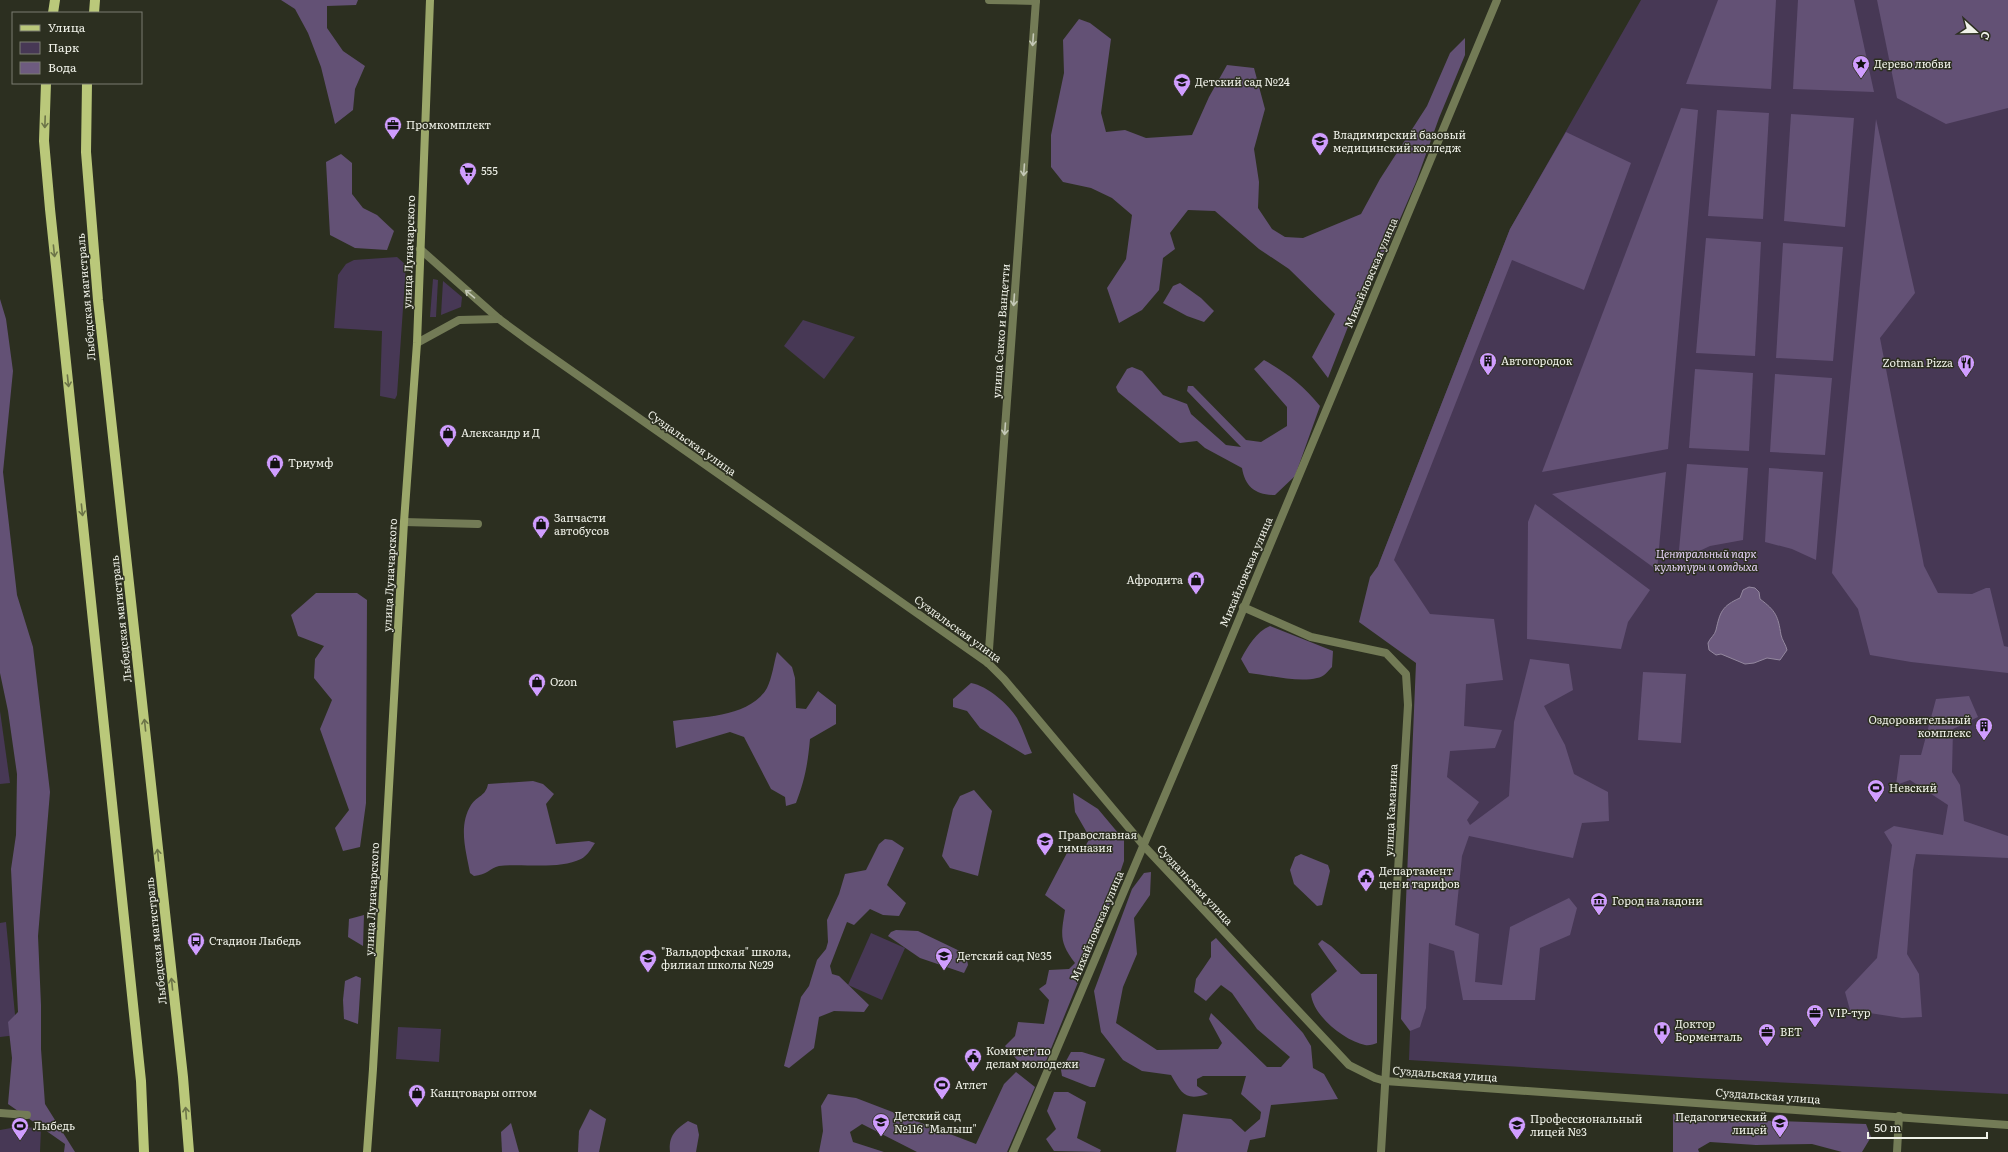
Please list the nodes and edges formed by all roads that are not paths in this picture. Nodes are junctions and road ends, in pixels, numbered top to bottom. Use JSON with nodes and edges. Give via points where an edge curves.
{"nodes":[{"id":1,"x":55,"y":0,"type":"edge"},
{"id":2,"x":96,"y":0,"type":"edge"},
{"id":3,"x":430,"y":0,"type":"edge"},
{"id":4,"x":989,"y":0,"type":"edge"},
{"id":5,"x":1497,"y":0,"type":"edge"},
{"id":6,"x":1036,"y":1,"type":"edge"},
{"id":7,"x":53,"y":12,"type":"edge"},
{"id":8,"x":94,"y":12,"type":"edge"},
{"id":9,"x":46,"y":84,"type":"edge"},
{"id":10,"x":87,"y":84,"type":"edge"},
{"id":11,"x":420,"y":249,"type":"junction"},
{"id":12,"x":499,"y":319,"type":"junction"},
{"id":13,"x":417,"y":343,"type":"junction"},
{"id":14,"x":404,"y":522,"type":"junction"},
{"id":15,"x":478,"y":524,"type":"dead end"},
{"id":16,"x":1243,"y":607,"type":"junction"},
{"id":17,"x":988,"y":663,"type":"junction"},
{"id":18,"x":1144,"y":846,"type":"junction"},
{"id":19,"x":1385,"y":1081,"type":"junction"},
{"id":20,"x":0,"y":1113,"type":"edge"},
{"id":21,"x":27,"y":1115,"type":"dead end"},
{"id":22,"x":1899,"y":1116,"type":"junction"},
{"id":23,"x":2008,"y":1125,"type":"edge"},
{"id":24,"x":144,"y":1152,"type":"edge"},
{"id":25,"x":188,"y":1152,"type":"edge"},
{"id":26,"x":367,"y":1152,"type":"edge"},
{"id":27,"x":1013,"y":1152,"type":"edge"},
{"id":28,"x":1381,"y":1152,"type":"edge"},
{"id":29,"x":1897,"y":1152,"type":"edge"}],
"edges":[{"from":1,"to":7,"type":"main road"},
{"from":2,"to":8,"type":"main road"},
{"from":3,"to":11,"type":"main road","name":"улица Луначарского"},
{"from":4,"to":6,"type":"street"},
{"from":5,"to":16,"type":"street","name":"Михайловская улица"},
{"from":6,"to":17,"type":"street","name":"улица Сакко и Ванцетти","one_way":true},
{"from":9,"to":24,"type":"main road","one_way":true,"via":[[44,141],[50,209],[141,1081]]},
{"from":25,"to":10,"type":"main road","name":"Лыбедская магистраль","one_way":true,"via":[[183,1076],[98,300],[86,152]]},
{"from":12,"to":11,"type":"street","name":"Суздальская улица","one_way":true},
{"from":11,"to":13,"type":"main road","name":"улица Луначарского"},
{"from":12,"to":13,"type":"street","via":[[459,320]]},
{"from":12,"to":17,"type":"street","name":"Суздальская улица"},
{"from":13,"to":14,"type":"main road","name":"улица Луначарского"},
{"from":14,"to":15,"type":"street"},
{"from":14,"to":26,"type":"main road","name":"улица Луначарского"},
{"from":16,"to":18,"type":"street","name":"Михайловская улица"},
{"from":16,"to":19,"type":"street","name":"улица Каманина","via":[[1311,637],[1386,653],[1406,674],[1408,705]]},
{"from":17,"to":18,"type":"street","name":"Суздальская улица"},
{"from":18,"to":19,"type":"street","name":"Суздальская улица","via":[[1349,1065]]},
{"from":18,"to":27,"type":"street","name":"Михайловская улица"},
{"from":19,"to":22,"type":"street","name":"Суздальская улица"},
{"from":19,"to":28,"type":"street","name":"улица Каманина"},
{"from":20,"to":21,"type":"street"},
{"from":22,"to":23,"type":"street","name":"Суздальская улица"},
{"from":22,"to":29,"type":"street"}]}
